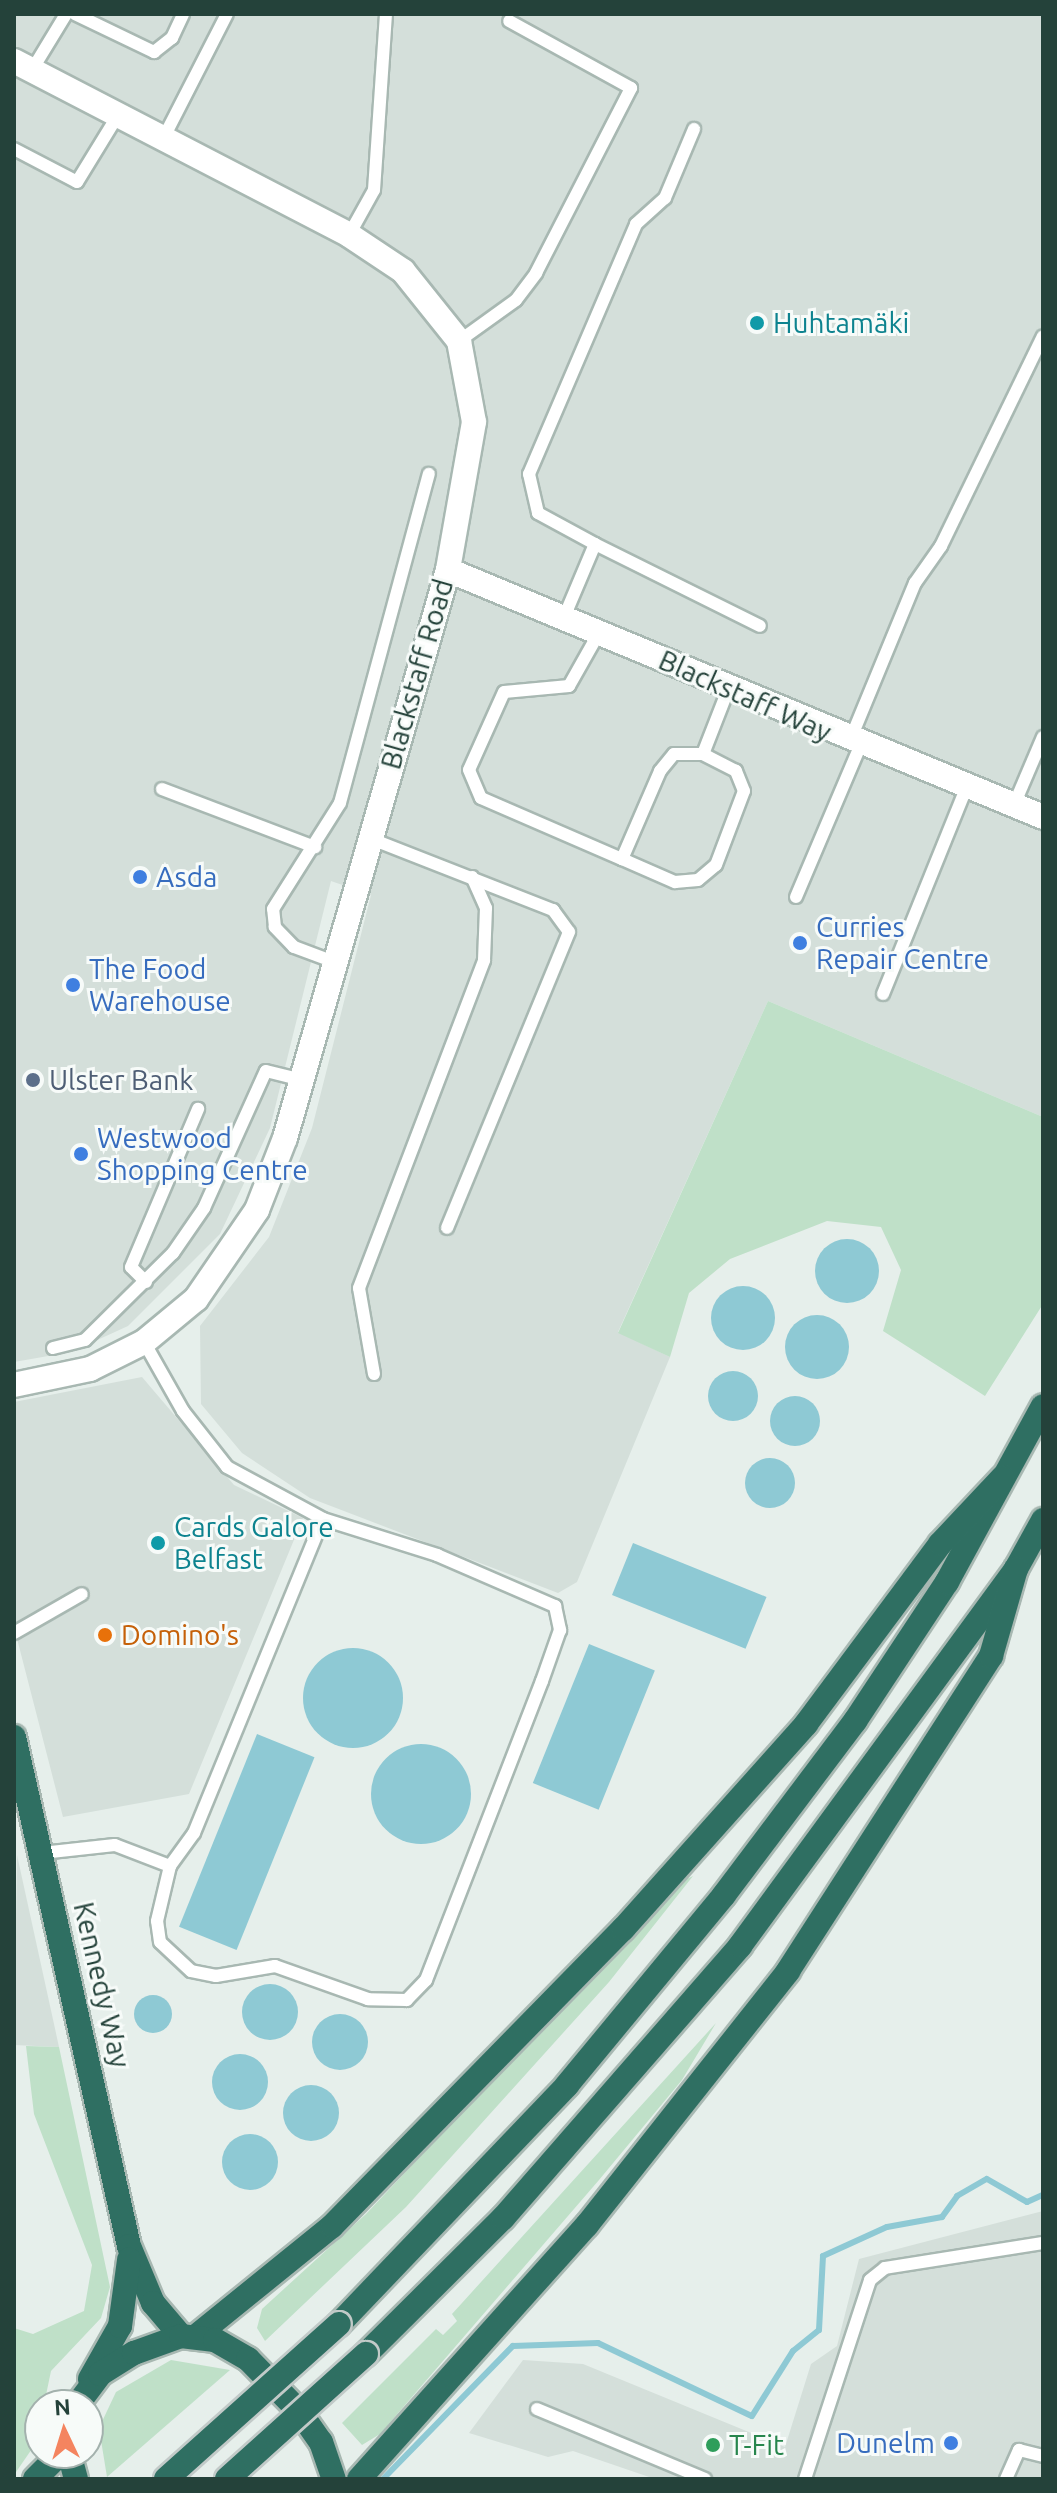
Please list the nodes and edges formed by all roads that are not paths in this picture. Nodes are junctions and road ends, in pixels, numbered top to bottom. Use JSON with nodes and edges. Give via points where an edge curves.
{"nodes":[{"id":1,"x":66,"y":14,"type":"edge"},
{"id":2,"x":75,"y":14,"type":"edge"},
{"id":3,"x":183,"y":14,"type":"edge"},
{"id":4,"x":227,"y":14,"type":"edge"},
{"id":5,"x":386,"y":14,"type":"edge"},
{"id":6,"x":509,"y":21,"type":"dead end"},
{"id":7,"x":23,"y":65,"type":"edge"},
{"id":8,"x":118,"y":115,"type":"junction"},
{"id":9,"x":694,"y":129,"type":"dead end"},
{"id":10,"x":163,"y":139,"type":"junction"},
{"id":11,"x":14,"y":149,"type":"edge"},
{"id":12,"x":349,"y":235,"type":"junction"},
{"id":13,"x":1043,"y":336,"type":"edge"},
{"id":14,"x":459,"y":341,"type":"junction"},
{"id":15,"x":429,"y":474,"type":"dead end"},
{"id":16,"x":595,"y":544,"type":"junction"},
{"id":17,"x":448,"y":570,"type":"junction"},
{"id":18,"x":565,"y":615,"type":"junction"},
{"id":19,"x":760,"y":626,"type":"dead end"},
{"id":20,"x":600,"y":631,"type":"junction"},
{"id":21,"x":728,"y":690,"type":"junction"},
{"id":22,"x":1043,"y":737,"type":"edge"},
{"id":23,"x":855,"y":744,"type":"junction"},
{"id":24,"x":703,"y":754,"type":"junction"},
{"id":25,"x":967,"y":786,"type":"junction"},
{"id":26,"x":162,"y":789,"type":"dead end"},
{"id":27,"x":1014,"y":805,"type":"junction"},
{"id":28,"x":1043,"y":817,"type":"edge"},
{"id":29,"x":369,"y":838,"type":"junction"},
{"id":30,"x":315,"y":847,"type":"junction"},
{"id":31,"x":622,"y":859,"type":"junction"},
{"id":32,"x":472,"y":877,"type":"junction"},
{"id":33,"x":796,"y":897,"type":"dead end"},
{"id":34,"x":337,"y":963,"type":"junction"},
{"id":35,"x":883,"y":994,"type":"dead end"},
{"id":36,"x":303,"y":1080,"type":"junction"},
{"id":37,"x":198,"y":1109,"type":"dead end"},
{"id":38,"x":447,"y":1228,"type":"dead end"},
{"id":39,"x":146,"y":1282,"type":"junction"},
{"id":40,"x":144,"y":1342,"type":"junction"},
{"id":41,"x":53,"y":1348,"type":"dead end"},
{"id":42,"x":374,"y":1374,"type":"dead end"},
{"id":43,"x":14,"y":1385,"type":"edge"},
{"id":44,"x":1043,"y":1406,"type":"edge"},
{"id":45,"x":1002,"y":1478,"type":"junction"},
{"id":46,"x":323,"y":1519,"type":"junction"},
{"id":47,"x":1043,"y":1520,"type":"edge"},
{"id":48,"x":1016,"y":1569,"type":"junction"},
{"id":49,"x":82,"y":1594,"type":"dead end"},
{"id":50,"x":14,"y":1633,"type":"edge"},
{"id":51,"x":14,"y":1737,"type":"edge"},
{"id":52,"x":42,"y":1853,"type":"junction"},
{"id":53,"x":170,"y":1866,"type":"junction"},
{"id":54,"x":1043,"y":2243,"type":"edge"},
{"id":55,"x":129,"y":2246,"type":"junction"},
{"id":56,"x":188,"y":2336,"type":"junction"},
{"id":57,"x":85,"y":2389,"type":"edge"},
{"id":58,"x":93,"y":2389,"type":"edge"},
{"id":59,"x":537,"y":2409,"type":"dead end"},
{"id":60,"x":1043,"y":2456,"type":"edge"},
{"id":61,"x":166,"y":2479,"type":"edge"},
{"id":62,"x":227,"y":2479,"type":"edge"},
{"id":63,"x":334,"y":2479,"type":"edge"},
{"id":64,"x":359,"y":2479,"type":"edge"},
{"id":65,"x":705,"y":2479,"type":"edge"},
{"id":66,"x":805,"y":2479,"type":"edge"},
{"id":67,"x":1006,"y":2479,"type":"edge"}],
"edges":[{"from":1,"to":7,"type":"lane"},
{"from":2,"to":3,"type":"lane","via":[[154,52],[172,38]]},
{"from":4,"to":10,"type":"lane"},
{"from":5,"to":12,"type":"lane","via":[[374,190]]},
{"from":6,"to":14,"type":"lane","via":[[631,88],[536,273],[516,300]]},
{"from":7,"to":8,"type":"street"},
{"from":8,"to":10,"type":"street"},
{"from":8,"to":11,"type":"lane","via":[[77,182]]},
{"from":9,"to":16,"type":"lane","via":[[665,198],[636,224],[529,474],[538,513]]},
{"from":10,"to":12,"type":"street"},
{"from":12,"to":14,"type":"street","via":[[403,271]]},
{"from":13,"to":23,"type":"lane","via":[[941,546],[915,583]]},
{"from":14,"to":17,"type":"street","name":"Blackstaff Road","via":[[473,457]]},
{"from":15,"to":30,"type":"lane","via":[[340,803]]},
{"from":16,"to":18,"type":"lane"},
{"from":16,"to":19,"type":"lane"},
{"from":17,"to":18,"type":"street","name":"Blackstaff Way"},
{"from":17,"to":29,"type":"street","name":"Blackstaff Road"},
{"from":18,"to":20,"type":"street","name":"Blackstaff Way"},
{"from":20,"to":21,"type":"street","name":"Blackstaff Way"},
{"from":20,"to":31,"type":"lane","via":[[569,686],[504,692],[469,770],[481,798]]},
{"from":21,"to":23,"type":"street","name":"Blackstaff Way"},
{"from":21,"to":24,"type":"lane"},
{"from":22,"to":27,"type":"lane"},
{"from":23,"to":25,"type":"street","name":"Blackstaff Way"},
{"from":23,"to":33,"type":"lane"},
{"from":24,"to":31,"type":"lane","via":[[674,754],[660,771]]},
{"from":24,"to":31,"type":"lane","via":[[736,771],[744,791],[716,865],[698,880],[675,882]]},
{"from":25,"to":27,"type":"street","name":"Blackstaff Way"},
{"from":25,"to":35,"type":"lane"},
{"from":26,"to":30,"type":"lane"},
{"from":27,"to":28,"type":"street","name":"Blackstaff Way"},
{"from":29,"to":32,"type":"lane"},
{"from":29,"to":34,"type":"street","name":"Blackstaff Road"},
{"from":30,"to":34,"type":"lane","via":[[273,909],[275,927],[294,947]]},
{"from":32,"to":38,"type":"lane","via":[[553,910],[569,932]]},
{"from":32,"to":42,"type":"lane","via":[[486,908],[484,960],[359,1288]]},
{"from":34,"to":36,"type":"street","name":"Blackstaff Road"},
{"from":36,"to":39,"type":"lane","via":[[266,1071],[204,1208]]},
{"from":36,"to":40,"type":"street","name":"Blackstaff Road","via":[[236,1248],[196,1299]]},
{"from":37,"to":39,"type":"lane","via":[[131,1267]]},
{"from":39,"to":41,"type":"lane","via":[[85,1340]]},
{"from":40,"to":43,"type":"street","name":"Blackstaff Road","via":[[90,1369]]},
{"from":40,"to":46,"type":"lane","via":[[183,1411],[227,1467]]},
{"from":44,"to":45,"type":"highway"},
{"from":45,"to":56,"type":"highway","via":[[940,1544],[806,1724],[623,1929],[332,2226]]},
{"from":45,"to":61,"type":"highway","bridge":true,"via":[[947,1582],[864,1708],[724,1895],[517,2141],[339,2324]]},
{"from":46,"to":53,"type":"lane","via":[[194,1833]]},
{"from":46,"to":53,"type":"lane","via":[[437,1555],[555,1606],[560,1630],[426,1980],[419,1994],[392,2002],[275,1966],[216,1976],[191,1971],[160,1942],[157,1921]]},
{"from":47,"to":48,"type":"highway"},
{"from":48,"to":62,"type":"highway","bridge":true,"via":[[740,1946],[503,2218],[366,2354]]},
{"from":48,"to":64,"type":"highway","via":[[991,1656],[788,1971],[587,2225]]},
{"from":49,"to":50,"type":"lane"},
{"from":51,"to":52,"type":"highway","name":"Kennedy Way"},
{"from":52,"to":53,"type":"lane","via":[[115,1845]]},
{"from":52,"to":55,"type":"highway","name":"Kennedy Way"},
{"from":54,"to":66,"type":"lane","via":[[885,2268],[870,2280]]},
{"from":55,"to":56,"type":"highway","name":"Kennedy Way","via":[[153,2303]]},
{"from":55,"to":57,"type":"highway","name":"Kennedy Way","via":[[120,2326]]},
{"from":56,"to":58,"type":"highway","via":[[134,2353]]},
{"from":56,"to":63,"type":"highway","via":[[229,2346],[274,2384],[321,2442]]},
{"from":59,"to":65,"type":"lane"},
{"from":60,"to":67,"type":"lane","via":[[1019,2450]]}]}
